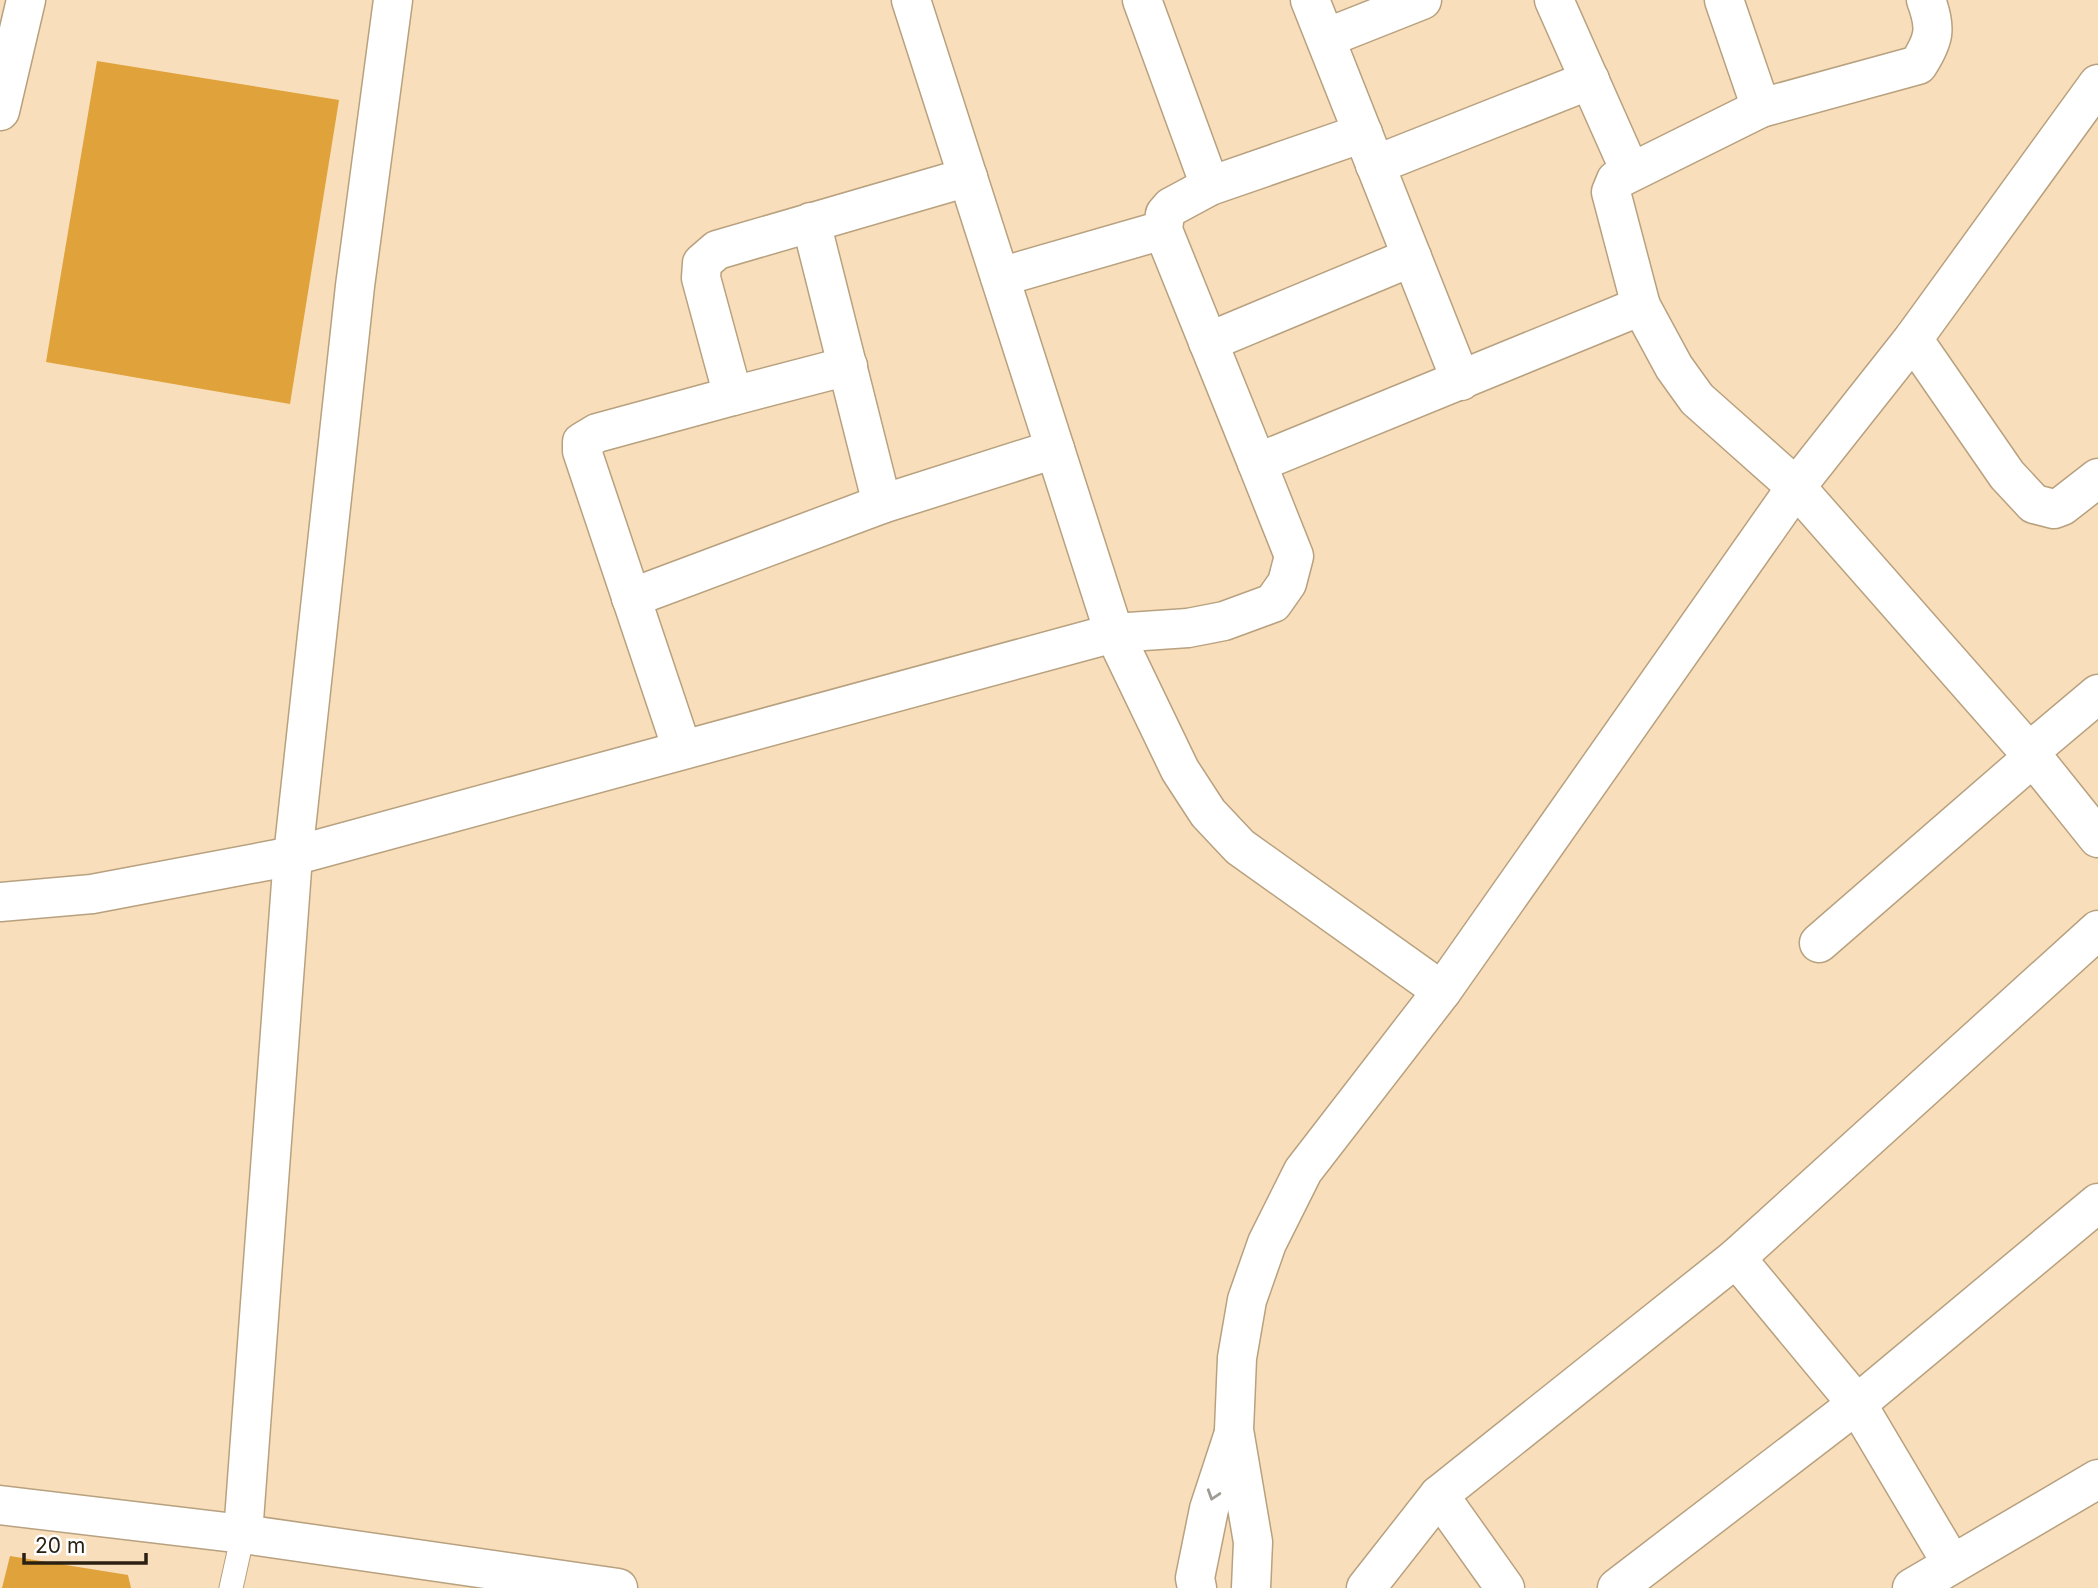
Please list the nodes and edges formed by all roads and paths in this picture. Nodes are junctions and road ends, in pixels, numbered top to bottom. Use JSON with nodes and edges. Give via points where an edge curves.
{"nodes":[{"id":1,"x":26,"y":0,"type":"edge"},
{"id":2,"x":393,"y":0,"type":"edge"},
{"id":3,"x":911,"y":0,"type":"edge"},
{"id":4,"x":1142,"y":0,"type":"edge"},
{"id":5,"x":1310,"y":0,"type":"edge"},
{"id":6,"x":1422,"y":0,"type":"edge"},
{"id":7,"x":1555,"y":0,"type":"edge"},
{"id":8,"x":1724,"y":0,"type":"edge"},
{"id":9,"x":1926,"y":0,"type":"edge"},
{"id":10,"x":1325,"y":38,"type":"junction"},
{"id":11,"x":1590,"y":80,"type":"junction"},
{"id":12,"x":2098,"y":84,"type":"edge"},
{"id":13,"x":1761,"y":108,"type":"junction"},
{"id":14,"x":0,"y":111,"type":"edge"},
{"id":15,"x":1369,"y":149,"type":"junction"},
{"id":16,"x":1630,"y":171,"type":"junction"},
{"id":17,"x":968,"y":177,"type":"junction"},
{"id":18,"x":1210,"y":186,"type":"junction"},
{"id":19,"x":811,"y":222,"type":"junction"},
{"id":20,"x":1163,"y":230,"type":"junction"},
{"id":21,"x":1412,"y":257,"type":"junction"},
{"id":22,"x":1000,"y":276,"type":"junction"},
{"id":23,"x":1641,"y":306,"type":"junction"},
{"id":24,"x":1913,"y":339,"type":"junction"},
{"id":25,"x":1208,"y":342,"type":"junction"},
{"id":26,"x":848,"y":366,"type":"junction"},
{"id":27,"x":1461,"y":381,"type":"junction"},
{"id":28,"x":733,"y":396,"type":"junction"},
{"id":29,"x":1055,"y":449,"type":"junction"},
{"id":30,"x":1257,"y":463,"type":"junction"},
{"id":31,"x":2098,"y":478,"type":"edge"},
{"id":32,"x":1796,"y":487,"type":"junction"},
{"id":33,"x":883,"y":504,"type":"junction"},
{"id":34,"x":631,"y":598,"type":"junction"},
{"id":35,"x":1114,"y":633,"type":"junction"},
{"id":36,"x":2098,"y":694,"type":"edge"},
{"id":37,"x":682,"y":749,"type":"junction"},
{"id":38,"x":2031,"y":755,"type":"junction"},
{"id":39,"x":2098,"y":838,"type":"edge"},
{"id":40,"x":293,"y":856,"type":"junction"},
{"id":41,"x":0,"y":902,"type":"edge"},
{"id":42,"x":2098,"y":930,"type":"edge"},
{"id":43,"x":1819,"y":943,"type":"dead end"},
{"id":44,"x":1442,"y":991,"type":"junction"},
{"id":45,"x":2098,"y":1203,"type":"edge"},
{"id":46,"x":1736,"y":1258,"type":"junction"},
{"id":47,"x":1857,"y":1404,"type":"junction"},
{"id":48,"x":1234,"y":1430,"type":"junction"},
{"id":49,"x":2098,"y":1479,"type":"edge"},
{"id":50,"x":1439,"y":1495,"type":"junction"},
{"id":51,"x":0,"y":1504,"type":"edge"},
{"id":52,"x":243,"y":1534,"type":"junction"},
{"id":53,"x":1952,"y":1564,"type":"junction"},
{"id":54,"x":231,"y":1588,"type":"edge"},
{"id":55,"x":618,"y":1588,"type":"edge"},
{"id":56,"x":1197,"y":1588,"type":"edge"},
{"id":57,"x":1251,"y":1588,"type":"edge"},
{"id":58,"x":1366,"y":1588,"type":"edge"},
{"id":59,"x":1504,"y":1588,"type":"edge"},
{"id":60,"x":1618,"y":1588,"type":"edge"},
{"id":61,"x":1912,"y":1588,"type":"edge"}],
"edges":[{"from":1,"to":14,"type":"street"},
{"from":2,"to":40,"type":"street","via":[[355,286]]},
{"from":3,"to":17,"type":"street"},
{"from":4,"to":18,"type":"street"},
{"from":5,"to":10,"type":"street"},
{"from":6,"to":10,"type":"street"},
{"from":7,"to":11,"type":"street"},
{"from":8,"to":13,"type":"street"},
{"from":9,"to":13,"type":"street","via":[[1933,41],[1918,65]]},
{"from":10,"to":15,"type":"street"},
{"from":11,"to":15,"type":"street"},
{"from":11,"to":16,"type":"street"},
{"from":12,"to":24,"type":"street"},
{"from":13,"to":16,"type":"street"},
{"from":15,"to":18,"type":"street"},
{"from":15,"to":21,"type":"street"},
{"from":16,"to":23,"type":"street","via":[[1616,180],[1611,192]]},
{"from":17,"to":19,"type":"street"},
{"from":17,"to":22,"type":"street"},
{"from":18,"to":20,"type":"street","via":[[1171,207]]},
{"from":19,"to":26,"type":"street"},
{"from":19,"to":28,"type":"street","via":[[717,250],[702,263],[701,278]]},
{"from":20,"to":22,"type":"street"},
{"from":20,"to":25,"type":"street"},
{"from":21,"to":25,"type":"street"},
{"from":21,"to":27,"type":"street"},
{"from":22,"to":29,"type":"street"},
{"from":23,"to":27,"type":"street"},
{"from":23,"to":32,"type":"street","via":[[1697,399]]},
{"from":24,"to":31,"type":"street","via":[[2007,475],[2034,504],[2054,509],[2062,506]]},
{"from":24,"to":32,"type":"street"},
{"from":25,"to":30,"type":"street"},
{"from":26,"to":28,"type":"street"},
{"from":26,"to":33,"type":"street"},
{"from":27,"to":30,"type":"street"},
{"from":28,"to":34,"type":"street","via":[[597,432],[582,442]]},
{"from":29,"to":33,"type":"street"},
{"from":29,"to":35,"type":"street"},
{"from":30,"to":35,"type":"street","via":[[1294,556],[1287,583],[1273,603],[1188,628]]},
{"from":32,"to":38,"type":"street"},
{"from":32,"to":44,"type":"street"},
{"from":33,"to":34,"type":"street"},
{"from":34,"to":37,"type":"street"},
{"from":35,"to":37,"type":"street"},
{"from":35,"to":44,"type":"street","via":[[1180,770],[1208,813],[1240,848]]},
{"from":36,"to":38,"type":"street"},
{"from":37,"to":40,"type":"street"},
{"from":38,"to":39,"type":"street"},
{"from":38,"to":43,"type":"street"},
{"from":40,"to":41,"type":"street","via":[[92,894]]},
{"from":40,"to":52,"type":"street"},
{"from":42,"to":46,"type":"street"},
{"from":44,"to":48,"type":"street","via":[[1303,1171],[1267,1243],[1247,1300],[1237,1358]]},
{"from":45,"to":47,"type":"street"},
{"from":46,"to":47,"type":"street"},
{"from":46,"to":50,"type":"street"},
{"from":47,"to":53,"type":"street"},
{"from":47,"to":60,"type":"street"},
{"from":48,"to":56,"type":"street","one_way":true,"via":[[1209,1509]]},
{"from":48,"to":57,"type":"street","via":[[1253,1542]]},
{"from":49,"to":53,"type":"street"},
{"from":50,"to":58,"type":"street"},
{"from":50,"to":59,"type":"street"},
{"from":51,"to":52,"type":"street"},
{"from":52,"to":54,"type":"lane"},
{"from":52,"to":55,"type":"street"},
{"from":53,"to":61,"type":"street"}]}
